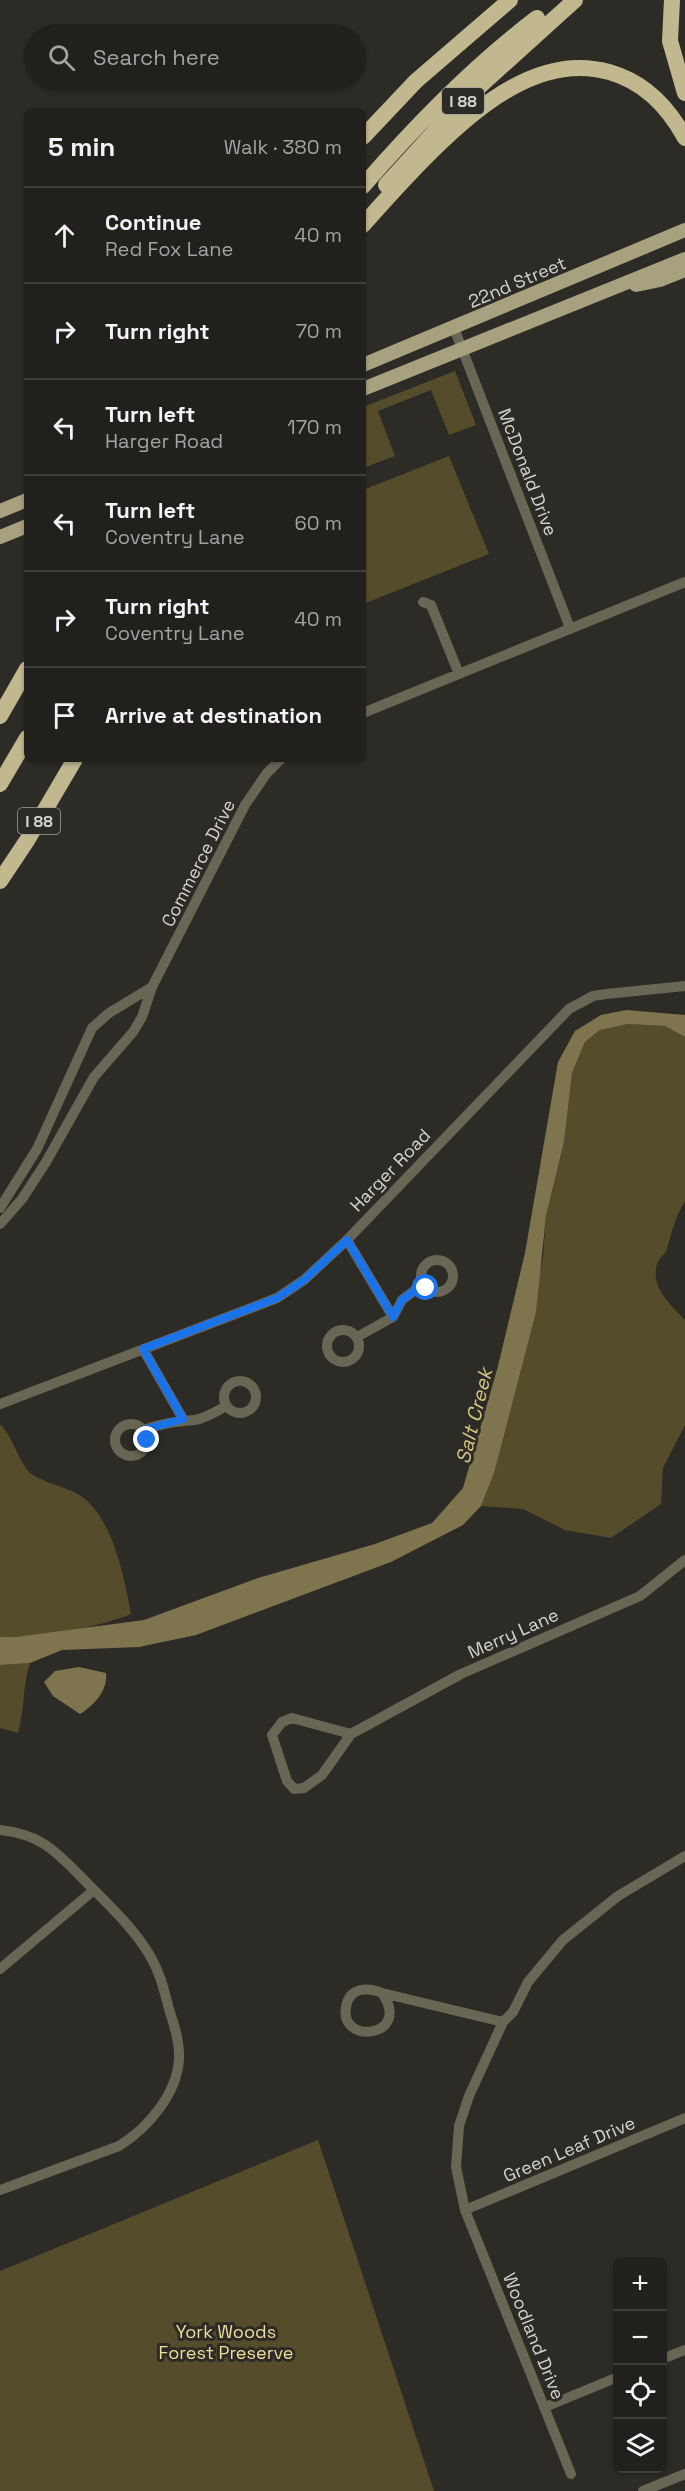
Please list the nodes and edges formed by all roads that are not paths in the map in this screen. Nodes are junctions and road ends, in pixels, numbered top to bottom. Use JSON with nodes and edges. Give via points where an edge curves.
{"nodes":[{"id":1,"x":510,"y":0,"type":"edge"},
{"id":2,"x":562,"y":0,"type":"edge"},
{"id":3,"x":575,"y":0,"type":"edge"},
{"id":4,"x":672,"y":0,"type":"edge"},
{"id":5,"x":685,"y":93,"type":"edge"},
{"id":6,"x":366,"y":134,"type":"edge"},
{"id":7,"x":685,"y":138,"type":"edge"},
{"id":8,"x":366,"y":183,"type":"edge"},
{"id":9,"x":366,"y":210,"type":"edge"},
{"id":10,"x":366,"y":222,"type":"edge"},
{"id":11,"x":685,"y":230,"type":"edge"},
{"id":12,"x":685,"y":258,"type":"edge"},
{"id":13,"x":685,"y":270,"type":"edge"},
{"id":14,"x":622,"y":284,"type":"junction"},
{"id":15,"x":454,"y":328,"type":"junction"},
{"id":16,"x":462,"y":349,"type":"junction"},
{"id":17,"x":366,"y":364,"type":"edge"},
{"id":18,"x":366,"y":388,"type":"edge"},
{"id":19,"x":24,"y":501,"type":"edge"},
{"id":20,"x":0,"y":511,"type":"edge"},
{"id":21,"x":24,"y":527,"type":"edge"},
{"id":22,"x":0,"y":537,"type":"edge"},
{"id":23,"x":685,"y":582,"type":"edge"},
{"id":24,"x":423,"y":602,"type":"dead end"},
{"id":25,"x":570,"y":628,"type":"junction"},
{"id":26,"x":24,"y":674,"type":"edge"},
{"id":27,"x":459,"y":674,"type":"junction"},
{"id":28,"x":366,"y":712,"type":"edge"},
{"id":29,"x":0,"y":716,"type":"edge"},
{"id":30,"x":24,"y":743,"type":"edge"},
{"id":31,"x":73,"y":762,"type":"edge"},
{"id":32,"x":278,"y":762,"type":"edge"},
{"id":33,"x":0,"y":784,"type":"edge"},
{"id":34,"x":0,"y":881,"type":"edge"},
{"id":35,"x":685,"y":986,"type":"edge"},
{"id":36,"x":152,"y":987,"type":"junction"},
{"id":37,"x":0,"y":1208,"type":"edge"},
{"id":38,"x":0,"y":1224,"type":"edge"},
{"id":39,"x":347,"y":1240,"type":"junction"},
{"id":40,"x":423,"y":1284,"type":"dead end"},
{"id":41,"x":393,"y":1317,"type":"junction"},
{"id":42,"x":357,"y":1337,"type":"dead end"},
{"id":43,"x":143,"y":1349,"type":"junction"},
{"id":44,"x":0,"y":1404,"type":"edge"},
{"id":45,"x":226,"y":1406,"type":"dead end"},
{"id":46,"x":183,"y":1419,"type":"junction"},
{"id":47,"x":143,"y":1430,"type":"dead end"},
{"id":48,"x":685,"y":1560,"type":"edge"},
{"id":49,"x":351,"y":1734,"type":"junction"},
{"id":50,"x":0,"y":1830,"type":"edge"},
{"id":51,"x":685,"y":1856,"type":"edge"},
{"id":52,"x":94,"y":1890,"type":"junction"},
{"id":53,"x":0,"y":1969,"type":"edge"},
{"id":54,"x":382,"y":1993,"type":"junction"},
{"id":55,"x":502,"y":2022,"type":"junction"},
{"id":56,"x":685,"y":2118,"type":"edge"},
{"id":57,"x":0,"y":2190,"type":"edge"},
{"id":58,"x":465,"y":2210,"type":"junction"},
{"id":59,"x":685,"y":2350,"type":"edge"},
{"id":60,"x":667,"y":2357,"type":"edge"},
{"id":61,"x":613,"y":2379,"type":"edge"},
{"id":62,"x":545,"y":2407,"type":"junction"},
{"id":63,"x":571,"y":2474,"type":"dead end"},
{"id":64,"x":685,"y":2474,"type":"edge"},
{"id":65,"x":643,"y":2491,"type":"edge"}],
"edges":[{"from":1,"to":6,"type":"highway","number":"I 88","via":[[416,81]]},
{"from":2,"to":8,"type":"highway","number":"I 88","via":[[465,78]]},
{"from":3,"to":9,"type":"highway","number":"I 88","via":[[460,104]]},
{"from":4,"to":5,"type":"highway","via":[[670,41]]},
{"from":7,"to":10,"type":"highway","via":[[667,108],[645,88],[620,74],[576,68],[551,72],[527,79],[492,101],[426,159]]},
{"from":11,"to":15,"type":"main road","name":"22nd Street"},
{"from":12,"to":14,"type":"main road"},
{"from":13,"to":14,"type":"main road","via":[[637,286]]},
{"from":14,"to":16,"type":"main road"},
{"from":15,"to":16,"type":"street","name":"McDonald Drive"},
{"from":15,"to":17,"type":"main road","name":"22nd Street"},
{"from":16,"to":18,"type":"main road"},
{"from":16,"to":25,"type":"street","name":"McDonald Drive"},
{"from":19,"to":20,"type":"main road"},
{"from":21,"to":22,"type":"main road"},
{"from":23,"to":25,"type":"street"},
{"from":24,"to":27,"type":"street","via":[[431,605]]},
{"from":25,"to":27,"type":"street"},
{"from":26,"to":29,"type":"highway"},
{"from":27,"to":28,"type":"street"},
{"from":30,"to":33,"type":"highway"},
{"from":31,"to":34,"type":"highway","number":"I 88"},
{"from":32,"to":36,"type":"street","name":"Commerce Drive","via":[[245,805]]},
{"from":35,"to":39,"type":"street","name":"Harger Road","via":[[606,994],[569,1009]]},
{"from":36,"to":37,"type":"street","via":[[92,1028],[38,1149]]},
{"from":36,"to":38,"type":"street","name":"Commerce Drive","via":[[133,1032],[94,1077],[22,1199]]},
{"from":39,"to":41,"type":"street"},
{"from":39,"to":43,"type":"street","name":"Harger Road","via":[[304,1280],[277,1298]]},
{"from":40,"to":41,"type":"street","via":[[402,1300]]},
{"from":41,"to":42,"type":"street"},
{"from":43,"to":44,"type":"street","name":"Harger Road"},
{"from":43,"to":46,"type":"street"},
{"from":45,"to":46,"type":"street","via":[[201,1418]]},
{"from":46,"to":47,"type":"street"},
{"from":48,"to":49,"type":"street","name":"Merry Lane","via":[[640,1596],[461,1674]]},
{"from":49,"to":49,"type":"street","name":"Merry Lane","via":[[292,1718],[282,1722],[272,1735],[287,1781],[294,1789],[314,1783]]},
{"from":50,"to":52,"type":"street","via":[[22,1832],[49,1845]]},
{"from":51,"to":55,"type":"street","name":"Woodland Drive","via":[[618,1896],[563,1940],[528,1982],[513,2012]]},
{"from":52,"to":53,"type":"street"},
{"from":52,"to":57,"type":"street","via":[[129,1926],[158,1970],[178,2049],[173,2082],[149,2121],[120,2146]]},
{"from":54,"to":54,"type":"street","via":[[389,2003],[385,2025],[375,2032],[353,2028],[346,2007],[351,1996],[360,1989],[372,1988]]},
{"from":54,"to":55,"type":"street"},
{"from":55,"to":58,"type":"street","name":"Woodland Drive","via":[[459,2126],[456,2167]]},
{"from":56,"to":58,"type":"street","name":"Green Leaf Drive"},
{"from":58,"to":62,"type":"street","name":"Woodland Drive"},
{"from":59,"to":60,"type":"street"},
{"from":61,"to":62,"type":"street"},
{"from":62,"to":63,"type":"street","name":"Woodland Drive"},
{"from":64,"to":65,"type":"street"}]}
